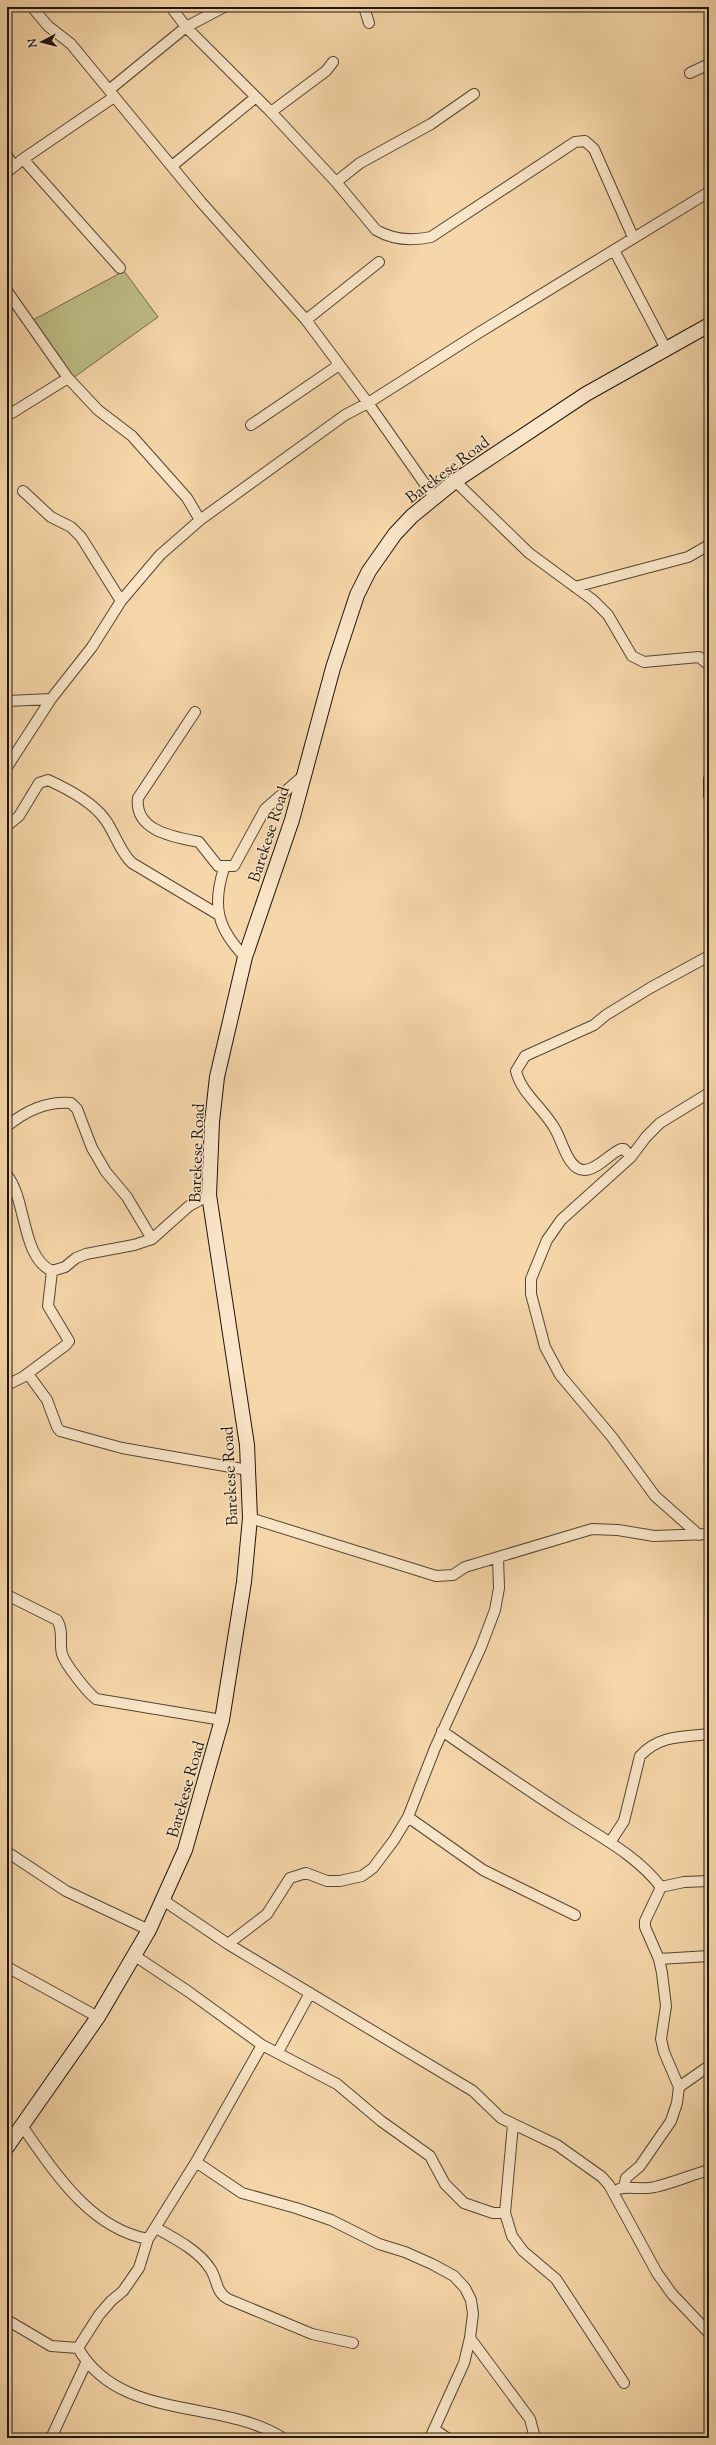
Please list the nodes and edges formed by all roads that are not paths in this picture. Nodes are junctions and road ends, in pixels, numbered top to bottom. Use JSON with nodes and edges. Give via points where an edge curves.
{"nodes":[{"id":1,"x":32,"y":7,"type":"edge"},
{"id":2,"x":171,"y":7,"type":"edge"},
{"id":3,"x":224,"y":7,"type":"edge"},
{"id":4,"x":364,"y":7,"type":"edge"},
{"id":5,"x":369,"y":23,"type":"dead end"},
{"id":6,"x":186,"y":28,"type":"junction"},
{"id":7,"x":333,"y":62,"type":"dead end"},
{"id":8,"x":709,"y":64,"type":"edge"},
{"id":9,"x":690,"y":73,"type":"dead end"},
{"id":10,"x":111,"y":93,"type":"junction"},
{"id":11,"x":474,"y":94,"type":"dead end"},
{"id":12,"x":256,"y":97,"type":"junction"},
{"id":13,"x":271,"y":112,"type":"junction"},
{"id":14,"x":7,"y":156,"type":"edge"},
{"id":15,"x":23,"y":159,"type":"junction"},
{"id":16,"x":172,"y":166,"type":"junction"},
{"id":17,"x":11,"y":169,"type":"edge"},
{"id":18,"x":336,"y":182,"type":"junction"},
{"id":19,"x":709,"y":192,"type":"edge"},
{"id":20,"x":633,"y":237,"type":"junction"},
{"id":21,"x":614,"y":250,"type":"junction"},
{"id":22,"x":379,"y":262,"type":"dead end"},
{"id":23,"x":120,"y":268,"type":"dead end"},
{"id":24,"x":7,"y":290,"type":"edge"},
{"id":25,"x":306,"y":320,"type":"junction"},
{"id":26,"x":709,"y":325,"type":"edge"},
{"id":27,"x":666,"y":349,"type":"junction"},
{"id":28,"x":339,"y":365,"type":"junction"},
{"id":29,"x":68,"y":378,"type":"junction"},
{"id":30,"x":368,"y":403,"type":"junction"},
{"id":31,"x":7,"y":416,"type":"edge"},
{"id":32,"x":251,"y":426,"type":"dead end"},
{"id":33,"x":454,"y":481,"type":"junction"},
{"id":34,"x":23,"y":491,"type":"dead end"},
{"id":35,"x":434,"y":497,"type":"junction"},
{"id":36,"x":200,"y":520,"type":"junction"},
{"id":37,"x":709,"y":546,"type":"edge"},
{"id":38,"x":574,"y":588,"type":"junction"},
{"id":39,"x":121,"y":601,"type":"junction"},
{"id":40,"x":708,"y":662,"type":"edge"},
{"id":41,"x":51,"y":699,"type":"junction"},
{"id":42,"x":7,"y":700,"type":"edge"},
{"id":43,"x":195,"y":712,"type":"dead end"},
{"id":44,"x":7,"y":767,"type":"edge"},
{"id":45,"x":304,"y":776,"type":"junction"},
{"id":46,"x":709,"y":779,"type":"edge"},
{"id":47,"x":709,"y":796,"type":"edge"},
{"id":48,"x":7,"y":826,"type":"edge"},
{"id":49,"x":224,"y":868,"type":"junction"},
{"id":50,"x":219,"y":915,"type":"junction"},
{"id":51,"x":709,"y":956,"type":"edge"},
{"id":52,"x":245,"y":957,"type":"junction"},
{"id":53,"x":709,"y":1093,"type":"edge"},
{"id":54,"x":7,"y":1126,"type":"edge"},
{"id":55,"x":631,"y":1157,"type":"junction"},
{"id":56,"x":7,"y":1175,"type":"edge"},
{"id":57,"x":209,"y":1195,"type":"junction"},
{"id":58,"x":152,"y":1239,"type":"junction"},
{"id":59,"x":52,"y":1271,"type":"junction"},
{"id":60,"x":28,"y":1374,"type":"junction"},
{"id":61,"x":7,"y":1385,"type":"edge"},
{"id":62,"x":248,"y":1470,"type":"junction"},
{"id":63,"x":250,"y":1518,"type":"junction"},
{"id":64,"x":704,"y":1535,"type":"edge"},
{"id":65,"x":498,"y":1558,"type":"junction"},
{"id":66,"x":7,"y":1594,"type":"edge"},
{"id":67,"x":222,"y":1720,"type":"junction"},
{"id":68,"x":442,"y":1731,"type":"junction"},
{"id":69,"x":709,"y":1734,"type":"edge"},
{"id":70,"x":408,"y":1817,"type":"junction"},
{"id":71,"x":611,"y":1841,"type":"junction"},
{"id":72,"x":7,"y":1852,"type":"edge"},
{"id":73,"x":709,"y":1881,"type":"edge"},
{"id":74,"x":662,"y":1887,"type":"junction"},
{"id":75,"x":163,"y":1900,"type":"junction"},
{"id":76,"x":575,"y":1915,"type":"dead end"},
{"id":77,"x":149,"y":1930,"type":"junction"},
{"id":78,"x":228,"y":1944,"type":"junction"},
{"id":79,"x":135,"y":1956,"type":"junction"},
{"id":80,"x":709,"y":1956,"type":"edge"},
{"id":81,"x":659,"y":1959,"type":"junction"},
{"id":82,"x":7,"y":1968,"type":"edge"},
{"id":83,"x":310,"y":1993,"type":"junction"},
{"id":84,"x":98,"y":2016,"type":"junction"},
{"id":85,"x":262,"y":2045,"type":"junction"},
{"id":86,"x":278,"y":2052,"type":"junction"},
{"id":87,"x":709,"y":2066,"type":"edge"},
{"id":88,"x":679,"y":2087,"type":"junction"},
{"id":89,"x":513,"y":2124,"type":"junction"},
{"id":90,"x":22,"y":2126,"type":"junction"},
{"id":91,"x":7,"y":2147,"type":"edge"},
{"id":92,"x":196,"y":2162,"type":"junction"},
{"id":93,"x":709,"y":2170,"type":"edge"},
{"id":94,"x":624,"y":2187,"type":"junction"},
{"id":95,"x":611,"y":2192,"type":"junction"},
{"id":96,"x":505,"y":2213,"type":"junction"},
{"id":97,"x":156,"y":2228,"type":"junction"},
{"id":98,"x":148,"y":2240,"type":"junction"},
{"id":99,"x":7,"y":2320,"type":"edge"},
{"id":100,"x":709,"y":2333,"type":"edge"},
{"id":101,"x":470,"y":2338,"type":"junction"},
{"id":102,"x":353,"y":2344,"type":"dead end"},
{"id":103,"x":78,"y":2348,"type":"junction"},
{"id":104,"x":86,"y":2363,"type":"junction"},
{"id":105,"x":624,"y":2383,"type":"dead end"},
{"id":106,"x":432,"y":2434,"type":"edge"},
{"id":107,"x":51,"y":2438,"type":"edge"},
{"id":108,"x":282,"y":2438,"type":"edge"},
{"id":109,"x":447,"y":2438,"type":"edge"},
{"id":110,"x":535,"y":2438,"type":"edge"}],
"edges":[{"from":1,"to":10,"type":"street","via":[[48,26],[71,44]]},
{"from":2,"to":6,"type":"street"},
{"from":3,"to":6,"type":"street"},
{"from":4,"to":5,"type":"street"},
{"from":6,"to":10,"type":"street"},
{"from":6,"to":12,"type":"street"},
{"from":7,"to":13,"type":"street","via":[[326,71]]},
{"from":8,"to":9,"type":"street"},
{"from":10,"to":15,"type":"street"},
{"from":10,"to":16,"type":"street"},
{"from":11,"to":18,"type":"street","via":[[424,128],[360,163]]},
{"from":12,"to":13,"type":"street"},
{"from":12,"to":16,"type":"street"},
{"from":13,"to":18,"type":"street"},
{"from":14,"to":17,"type":"street"},
{"from":15,"to":17,"type":"street"},
{"from":15,"to":23,"type":"street"},
{"from":16,"to":25,"type":"street"},
{"from":18,"to":20,"type":"street","via":[[376,230],[394,238],[418,240],[431,237],[575,142],[585,142],[594,149]]},
{"from":19,"to":20,"type":"street"},
{"from":20,"to":21,"type":"street"},
{"from":21,"to":27,"type":"street"},
{"from":21,"to":30,"type":"street"},
{"from":22,"to":25,"type":"street"},
{"from":24,"to":29,"type":"street"},
{"from":25,"to":28,"type":"street"},
{"from":26,"to":27,"type":"main road","name":"Barekese Road"},
{"from":27,"to":33,"type":"main road","name":"Barekese Road","via":[[586,394]]},
{"from":28,"to":30,"type":"street"},
{"from":28,"to":32,"type":"street"},
{"from":29,"to":31,"type":"street"},
{"from":29,"to":36,"type":"street","via":[[98,410],[132,436],[187,498]]},
{"from":30,"to":35,"type":"street"},
{"from":30,"to":36,"type":"street","via":[[321,431]]},
{"from":33,"to":35,"type":"main road","name":"Barekese Road"},
{"from":33,"to":38,"type":"street","via":[[529,553]]},
{"from":34,"to":39,"type":"street","via":[[52,517],[71,527],[81,537]]},
{"from":35,"to":45,"type":"main road","name":"Barekese Road","via":[[394,534],[369,571],[357,595],[345,625]]},
{"from":36,"to":39,"type":"street","via":[[160,555]]},
{"from":37,"to":38,"type":"street","via":[[688,557]]},
{"from":38,"to":40,"type":"street","via":[[593,600],[608,615],[632,656],[644,662],[699,657]]},
{"from":39,"to":41,"type":"street","via":[[92,647]]},
{"from":41,"to":42,"type":"street"},
{"from":41,"to":44,"type":"street"},
{"from":43,"to":49,"type":"street","via":[[138,798],[137,808],[139,816],[154,829],[172,837],[199,842],[218,866]]},
{"from":45,"to":49,"type":"street","via":[[266,809],[234,866]]},
{"from":45,"to":52,"type":"main road","name":"Barekese Road","via":[[292,820]]},
{"from":46,"to":47,"type":"street"},
{"from":48,"to":50,"type":"street","via":[[20,816],[39,783],[48,780],[86,801],[104,818],[125,857],[132,863]]},
{"from":49,"to":50,"type":"street","via":[[216,905]]},
{"from":50,"to":52,"type":"street","via":[[231,942]]},
{"from":51,"to":55,"type":"street","via":[[650,988],[594,1025],[525,1056],[516,1071],[518,1081],[555,1128],[572,1163],[578,1169],[593,1168],[624,1148]]},
{"from":52,"to":57,"type":"main road","name":"Barekese Road","via":[[217,1077]]},
{"from":53,"to":55,"type":"street","via":[[660,1123]]},
{"from":54,"to":58,"type":"street","via":[[31,1110],[46,1105],[71,1103],[78,1109],[92,1148],[106,1172],[127,1197]]},
{"from":55,"to":64,"type":"street","via":[[561,1220],[547,1240],[531,1279],[531,1294],[545,1346],[560,1375],[612,1437],[655,1496]]},
{"from":56,"to":59,"type":"street","via":[[35,1254],[44,1267]]},
{"from":57,"to":58,"type":"street","via":[[188,1206]]},
{"from":57,"to":62,"type":"main road","name":"Barekese Road","via":[[247,1445]]},
{"from":58,"to":59,"type":"street","via":[[86,1254],[65,1267]]},
{"from":59,"to":60,"type":"street","via":[[48,1306],[69,1341]]},
{"from":60,"to":61,"type":"street"},
{"from":60,"to":62,"type":"street","via":[[47,1400],[60,1430],[122,1448]]},
{"from":62,"to":63,"type":"main road","name":"Barekese Road"},
{"from":63,"to":65,"type":"street","via":[[436,1576],[453,1576],[465,1567]]},
{"from":63,"to":67,"type":"main road","name":"Barekese Road","via":[[244,1582]]},
{"from":64,"to":65,"type":"street","via":[[654,1536],[592,1529]]},
{"from":65,"to":68,"type":"street","via":[[495,1610],[481,1647]]},
{"from":66,"to":67,"type":"street","via":[[57,1620],[64,1660],[89,1694],[96,1699]]},
{"from":67,"to":75,"type":"main road","name":"Barekese Road","via":[[185,1850]]},
{"from":68,"to":70,"type":"street"},
{"from":68,"to":71,"type":"street","via":[[569,1817]]},
{"from":69,"to":71,"type":"street","via":[[663,1739],[640,1756],[624,1821]]},
{"from":70,"to":76,"type":"street","via":[[483,1870]]},
{"from":70,"to":78,"type":"street","via":[[373,1868],[362,1876],[333,1881],[306,1873],[296,1874],[290,1878],[267,1914]]},
{"from":71,"to":74,"type":"street","via":[[649,1871]]},
{"from":72,"to":77,"type":"street","via":[[66,1891]]},
{"from":73,"to":74,"type":"street","via":[[684,1882]]},
{"from":74,"to":81,"type":"street","via":[[645,1921],[645,1927]]},
{"from":75,"to":77,"type":"main road","name":"Barekese Road"},
{"from":75,"to":78,"type":"street"},
{"from":77,"to":79,"type":"main road","name":"Barekese Road"},
{"from":78,"to":83,"type":"street"},
{"from":79,"to":84,"type":"main road","name":"Barekese Road"},
{"from":79,"to":85,"type":"street","via":[[190,1992]]},
{"from":80,"to":81,"type":"street"},
{"from":81,"to":88,"type":"street","via":[[666,2006],[661,2039]]},
{"from":82,"to":84,"type":"street"},
{"from":83,"to":86,"type":"street"},
{"from":83,"to":89,"type":"street","via":[[473,2091],[497,2114]]},
{"from":84,"to":90,"type":"main road","name":"Barekese Road"},
{"from":85,"to":86,"type":"street"},
{"from":85,"to":92,"type":"street"},
{"from":86,"to":96,"type":"street","via":[[337,2084],[381,2121],[430,2156],[445,2184],[464,2203],[493,2213]]},
{"from":87,"to":88,"type":"street"},
{"from":88,"to":94,"type":"street","via":[[671,2121],[640,2166],[626,2178]]},
{"from":89,"to":95,"type":"street","via":[[557,2145],[602,2178]]},
{"from":89,"to":96,"type":"street"},
{"from":90,"to":91,"type":"main road","name":"Barekese Road"},
{"from":90,"to":98,"type":"street","via":[[49,2164],[92,2212],[128,2233]]},
{"from":92,"to":97,"type":"street"},
{"from":92,"to":101,"type":"street","via":[[242,2193],[331,2220],[454,2276],[465,2288],[471,2300],[473,2314]]},
{"from":93,"to":94,"type":"street","via":[[655,2187],[635,2190]]},
{"from":94,"to":95,"type":"street"},
{"from":95,"to":100,"type":"street","via":[[657,2273],[672,2294]]},
{"from":96,"to":105,"type":"street","via":[[512,2236],[523,2251],[556,2279]]},
{"from":97,"to":98,"type":"street"},
{"from":97,"to":102,"type":"street","via":[[198,2255],[211,2270],[221,2295],[312,2334]]},
{"from":98,"to":103,"type":"street","via":[[139,2268],[131,2281],[99,2315]]},
{"from":99,"to":103,"type":"street","via":[[51,2346]]},
{"from":101,"to":106,"type":"street","via":[[464,2363]]},
{"from":101,"to":110,"type":"street","via":[[530,2419]]},
{"from":103,"to":104,"type":"street"},
{"from":104,"to":107,"type":"street"},
{"from":104,"to":108,"type":"street","via":[[119,2388],[163,2405],[229,2417],[268,2428]]},
{"from":106,"to":109,"type":"street"}]}
